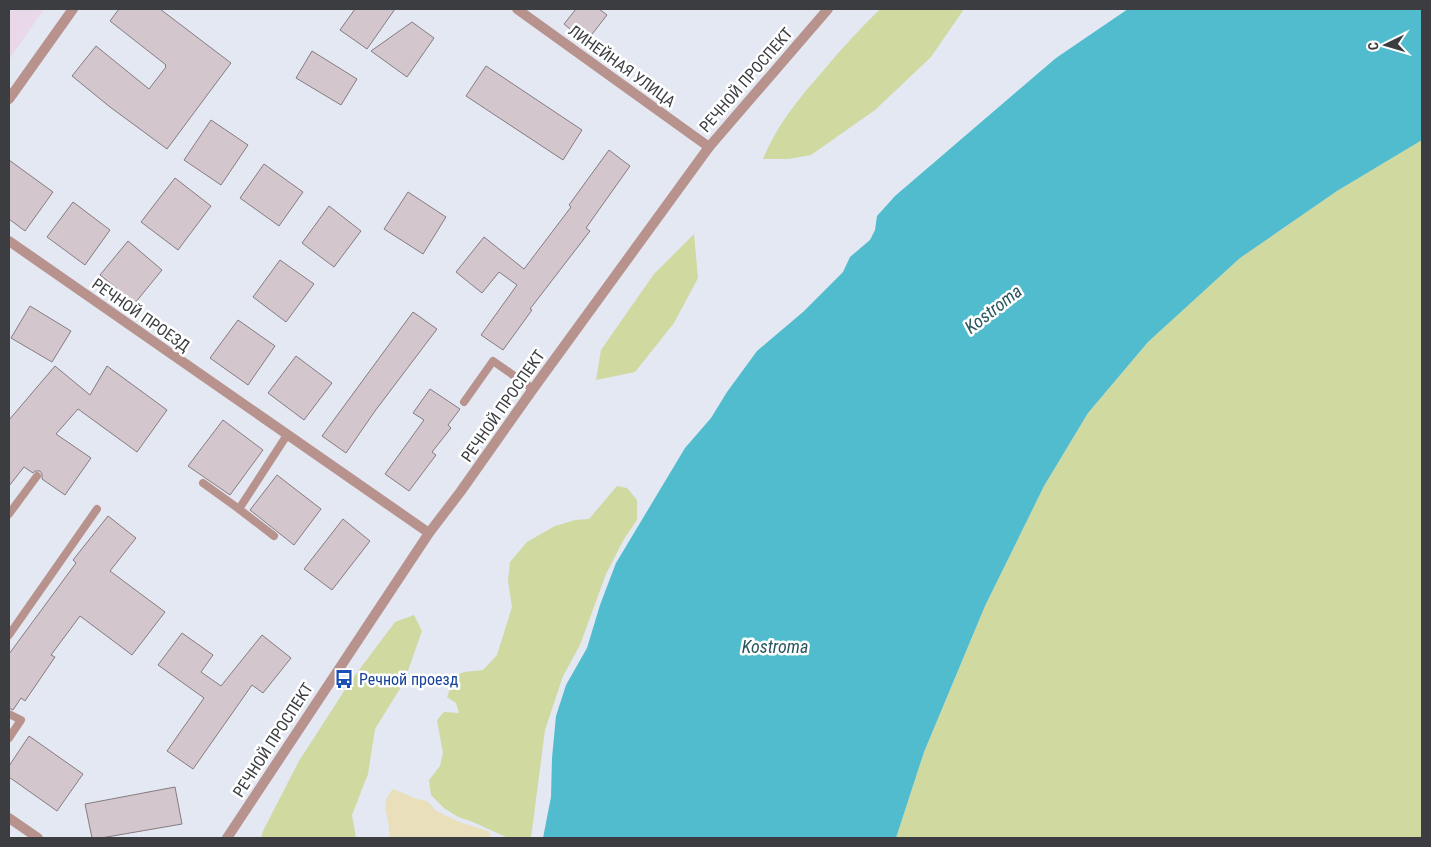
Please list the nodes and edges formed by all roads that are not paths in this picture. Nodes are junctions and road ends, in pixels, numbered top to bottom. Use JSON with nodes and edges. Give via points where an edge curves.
{"nodes":[{"id":1,"x":73,"y":9,"type":"edge"},
{"id":2,"x":517,"y":9,"type":"edge"},
{"id":3,"x":828,"y":9,"type":"edge"},
{"id":4,"x":9,"y":99,"type":"edge"},
{"id":5,"x":709,"y":146,"type":"junction"},
{"id":6,"x":9,"y":241,"type":"edge"},
{"id":7,"x":533,"y":389,"type":"junction"},
{"id":8,"x":464,"y":402,"type":"dead end"},
{"id":9,"x":287,"y":435,"type":"junction"},
{"id":10,"x":37,"y":476,"type":"dead end"},
{"id":11,"x":203,"y":483,"type":"dead end"},
{"id":12,"x":97,"y":509,"type":"dead end"},
{"id":13,"x":239,"y":509,"type":"junction"},
{"id":14,"x":9,"y":514,"type":"edge"},
{"id":15,"x":429,"y":533,"type":"junction"},
{"id":16,"x":274,"y":536,"type":"dead end"},
{"id":17,"x":9,"y":635,"type":"edge"},
{"id":18,"x":9,"y":714,"type":"edge"},
{"id":19,"x":9,"y":738,"type":"edge"},
{"id":20,"x":9,"y":818,"type":"edge"},
{"id":21,"x":38,"y":838,"type":"edge"},
{"id":22,"x":227,"y":838,"type":"edge"}],
"edges":[{"from":1,"to":4,"type":"street"},
{"from":2,"to":5,"type":"street","name":"ЛИНЕЙНАЯ УЛИЦА"},
{"from":3,"to":5,"type":"street","name":"РЕЧНОЙ ПРОСПЕКТ"},
{"from":5,"to":7,"type":"street","name":"РЕЧНОЙ ПРОСПЕКТ"},
{"from":6,"to":9,"type":"street","name":"РЕЧНОЙ ПРОЕЗД"},
{"from":7,"to":8,"type":"lane","via":[[493,361]]},
{"from":7,"to":15,"type":"street","name":"РЕЧНОЙ ПРОСПЕКТ"},
{"from":9,"to":13,"type":"lane"},
{"from":9,"to":15,"type":"street","name":"РЕЧНОЙ ПРОЕЗД"},
{"from":10,"to":14,"type":"lane"},
{"from":11,"to":13,"type":"lane"},
{"from":12,"to":17,"type":"lane"},
{"from":13,"to":16,"type":"lane"},
{"from":15,"to":22,"type":"street","name":"РЕЧНОЙ ПРОСПЕКТ"},
{"from":18,"to":19,"type":"lane","via":[[21,720]]},
{"from":20,"to":21,"type":"street"}]}
